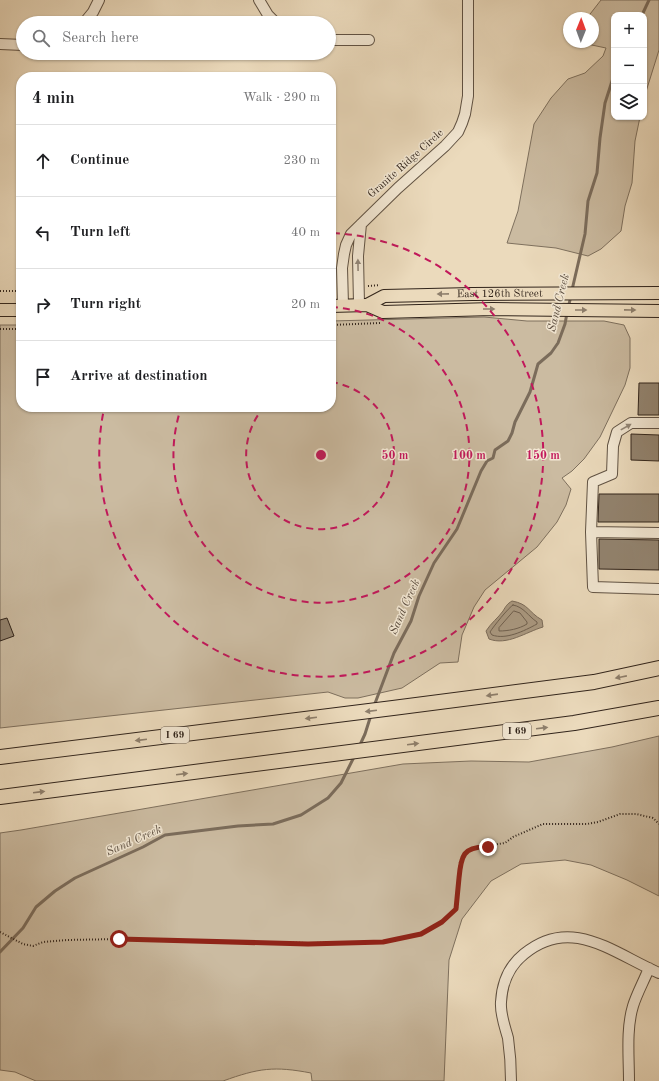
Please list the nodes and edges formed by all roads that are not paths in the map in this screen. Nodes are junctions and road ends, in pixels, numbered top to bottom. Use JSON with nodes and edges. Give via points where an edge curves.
{"nodes":[{"id":1,"x":99,"y":0,"type":"edge"},
{"id":2,"x":258,"y":0,"type":"edge"},
{"id":3,"x":468,"y":0,"type":"edge"},
{"id":4,"x":90,"y":16,"type":"edge"},
{"id":5,"x":269,"y":16,"type":"edge"},
{"id":6,"x":336,"y":40,"type":"edge"},
{"id":7,"x":369,"y":40,"type":"dead end"},
{"id":8,"x":0,"y":44,"type":"edge"},
{"id":9,"x":16,"y":45,"type":"edge"},
{"id":10,"x":361,"y":224,"type":"junction"},
{"id":11,"x":659,"y":293,"type":"edge"},
{"id":12,"x":337,"y":305,"type":"edge"},
{"id":13,"x":363,"y":305,"type":"junction"},
{"id":14,"x":0,"y":310,"type":"edge"},
{"id":15,"x":16,"y":310,"type":"edge"},
{"id":16,"x":659,"y":311,"type":"edge"},
{"id":17,"x":659,"y":423,"type":"edge"},
{"id":18,"x":591,"y":532,"type":"junction"},
{"id":19,"x":659,"y":533,"type":"edge"},
{"id":20,"x":659,"y":589,"type":"edge"},
{"id":21,"x":659,"y":668,"type":"edge"},
{"id":22,"x":659,"y":708,"type":"edge"},
{"id":23,"x":0,"y":757,"type":"edge"},
{"id":24,"x":0,"y":797,"type":"edge"},
{"id":25,"x":649,"y":968,"type":"junction"},
{"id":26,"x":659,"y":972,"type":"edge"},
{"id":27,"x":511,"y":1081,"type":"edge"},
{"id":28,"x":629,"y":1081,"type":"edge"}],
"edges":[{"from":1,"to":4,"type":"street"},
{"from":2,"to":5,"type":"street"},
{"from":3,"to":10,"type":"street","name":"Granite Ridge Circle","via":[[468,96],[460,127],[445,146]]},
{"from":6,"to":7,"type":"street"},
{"from":8,"to":9,"type":"street"},
{"from":10,"to":12,"type":"street","name":"Granite Ridge Circle","via":[[351,234],[346,245]]},
{"from":13,"to":10,"type":"street","one_way":true,"via":[[358,256]]},
{"from":11,"to":13,"type":"main road","name":"East 126th Street","one_way":true,"via":[[384,296]]},
{"from":12,"to":13,"type":"main road","name":"East 126th Street"},
{"from":13,"to":16,"type":"main road","name":"East 126th Street","one_way":true,"via":[[383,312]]},
{"from":14,"to":15,"type":"main road"},
{"from":18,"to":17,"type":"street","one_way":true,"via":[[593,482],[612,474],[617,432],[631,423]]},
{"from":18,"to":19,"type":"street"},
{"from":18,"to":20,"type":"street","via":[[592,588]]},
{"from":21,"to":23,"type":"highway","number":"I 69","one_way":true,"via":[[594,682]]},
{"from":24,"to":22,"type":"highway","number":"I 69","one_way":true,"via":[[574,723]]},
{"from":25,"to":26,"type":"street"},
{"from":25,"to":27,"type":"street","via":[[599,943],[576,937],[563,937],[540,943],[520,957],[506,977],[501,1004],[510,1050]]},
{"from":25,"to":28,"type":"street","via":[[631,1014]]}]}
